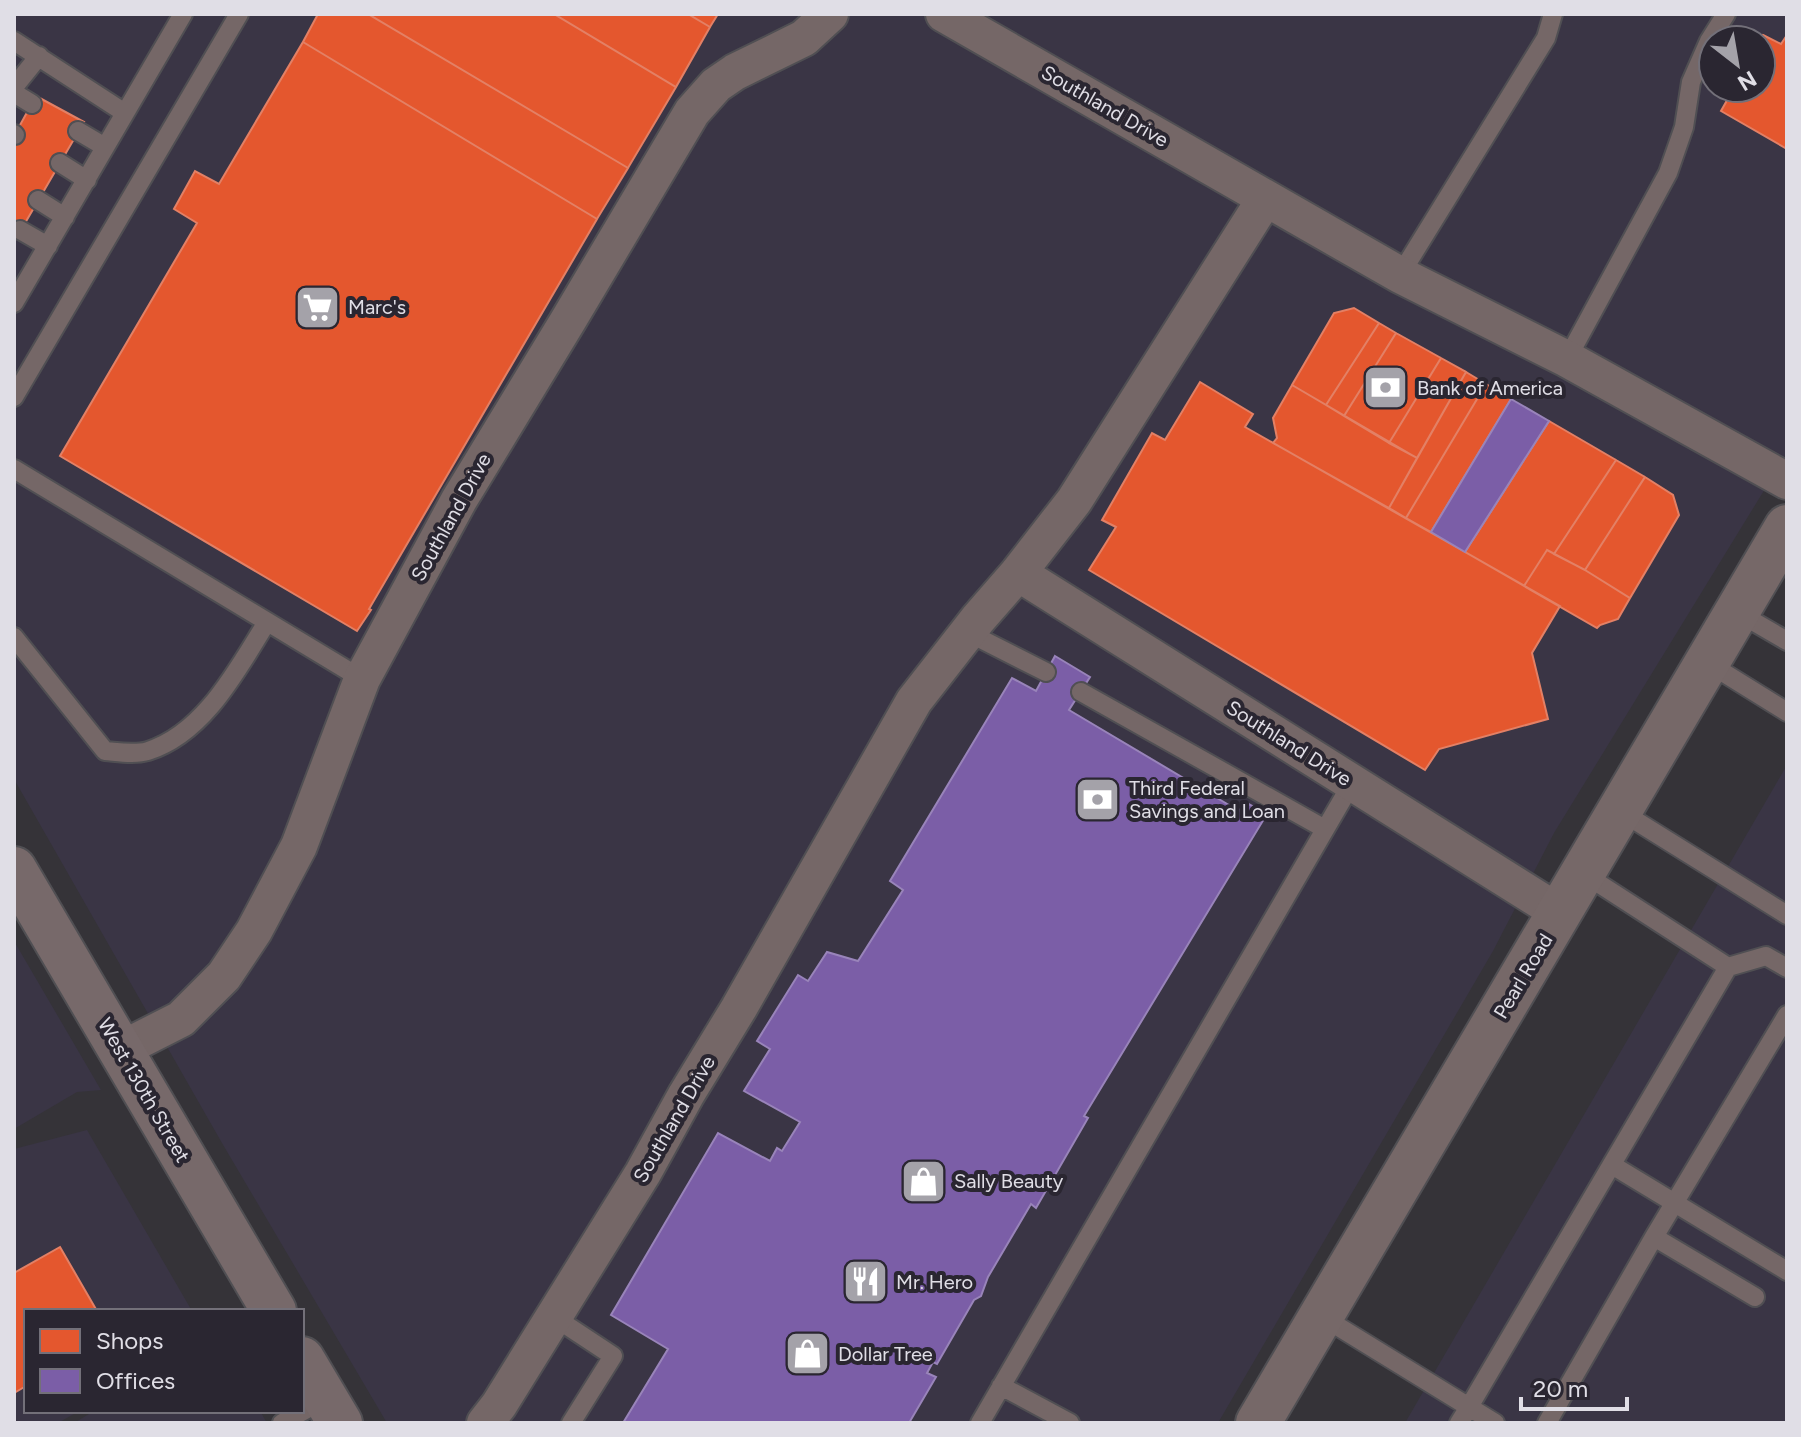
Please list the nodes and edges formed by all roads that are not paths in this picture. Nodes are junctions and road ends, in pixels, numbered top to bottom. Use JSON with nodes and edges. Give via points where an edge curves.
{"nodes":[{"id":1,"x":183,"y":14,"type":"edge"},
{"id":2,"x":239,"y":14,"type":"edge"},
{"id":3,"x":830,"y":14,"type":"edge"},
{"id":4,"x":944,"y":14,"type":"edge"},
{"id":5,"x":1553,"y":14,"type":"edge"},
{"id":6,"x":1726,"y":14,"type":"edge"},
{"id":7,"x":14,"y":41,"type":"edge"},
{"id":8,"x":39,"y":56,"type":"junction"},
{"id":9,"x":14,"y":90,"type":"edge"},
{"id":10,"x":32,"y":104,"type":"dead end"},
{"id":11,"x":125,"y":113,"type":"junction"},
{"id":12,"x":78,"y":131,"type":"dead end"},
{"id":13,"x":105,"y":147,"type":"junction"},
{"id":14,"x":60,"y":163,"type":"dead end"},
{"id":15,"x":87,"y":180,"type":"junction"},
{"id":16,"x":1265,"y":199,"type":"junction"},
{"id":17,"x":38,"y":200,"type":"dead end"},
{"id":18,"x":65,"y":217,"type":"junction"},
{"id":19,"x":20,"y":230,"type":"dead end"},
{"id":20,"x":48,"y":246,"type":"junction"},
{"id":21,"x":22,"y":273,"type":"edge"},
{"id":22,"x":1400,"y":275,"type":"junction"},
{"id":23,"x":14,"y":303,"type":"edge"},
{"id":24,"x":1567,"y":359,"type":"junction"},
{"id":25,"x":14,"y":397,"type":"edge"},
{"id":26,"x":14,"y":469,"type":"edge"},
{"id":27,"x":1787,"y":481,"type":"edge"},
{"id":28,"x":1787,"y":527,"type":"edge"},
{"id":29,"x":1018,"y":573,"type":"junction"},
{"id":30,"x":1737,"y":612,"type":"junction"},
{"id":31,"x":267,"y":622,"type":"junction"},
{"id":32,"x":967,"y":632,"type":"junction"},
{"id":33,"x":14,"y":637,"type":"edge"},
{"id":34,"x":1787,"y":641,"type":"edge"},
{"id":35,"x":1708,"y":663,"type":"junction"},
{"id":36,"x":1046,"y":672,"type":"dead end"},
{"id":37,"x":362,"y":679,"type":"junction"},
{"id":38,"x":1081,"y":692,"type":"dead end"},
{"id":39,"x":1787,"y":712,"type":"edge"},
{"id":40,"x":1352,"y":783,"type":"junction"},
{"id":41,"x":1620,"y":811,"type":"junction"},
{"id":42,"x":1325,"y":829,"type":"junction"},
{"id":43,"x":14,"y":869,"type":"edge"},
{"id":44,"x":1584,"y":874,"type":"junction"},
{"id":45,"x":1560,"y":913,"type":"junction"},
{"id":46,"x":1787,"y":915,"type":"edge"},
{"id":47,"x":1728,"y":967,"type":"junction"},
{"id":48,"x":1787,"y":968,"type":"edge"},
{"id":49,"x":1787,"y":1015,"type":"edge"},
{"id":50,"x":120,"y":1050,"type":"junction"},
{"id":51,"x":1612,"y":1165,"type":"junction"},
{"id":52,"x":1674,"y":1204,"type":"junction"},
{"id":53,"x":1654,"y":1237,"type":"junction"},
{"id":54,"x":1787,"y":1271,"type":"edge"},
{"id":55,"x":1755,"y":1297,"type":"dead end"},
{"id":56,"x":273,"y":1309,"type":"edge"},
{"id":57,"x":1321,"y":1316,"type":"junction"},
{"id":58,"x":554,"y":1317,"type":"junction"},
{"id":59,"x":304,"y":1362,"type":"edge"},
{"id":60,"x":1001,"y":1386,"type":"junction"},
{"id":61,"x":332,"y":1411,"type":"edge"},
{"id":62,"x":1464,"y":1415,"type":"edge"},
{"id":63,"x":282,"y":1423,"type":"edge"},
{"id":64,"x":485,"y":1423,"type":"edge"},
{"id":65,"x":571,"y":1423,"type":"edge"},
{"id":66,"x":980,"y":1423,"type":"edge"},
{"id":67,"x":1070,"y":1423,"type":"edge"},
{"id":68,"x":1258,"y":1423,"type":"edge"},
{"id":69,"x":1495,"y":1423,"type":"edge"},
{"id":70,"x":1547,"y":1423,"type":"edge"}],
"edges":[{"from":1,"to":11,"type":"lane"},
{"from":2,"to":25,"type":"lane"},
{"from":3,"to":37,"type":"street","name":"Southland Drive","via":[[804,38],[716,85],[692,112],[459,500]]},
{"from":4,"to":16,"type":"street","name":"Southland Drive"},
{"from":5,"to":22,"type":"lane","via":[[1546,38]]},
{"from":6,"to":24,"type":"lane","via":[[1691,82],[1684,127],[1668,173]]},
{"from":7,"to":8,"type":"lane"},
{"from":8,"to":9,"type":"lane"},
{"from":8,"to":11,"type":"lane"},
{"from":9,"to":10,"type":"lane"},
{"from":11,"to":13,"type":"lane"},
{"from":12,"to":13,"type":"lane"},
{"from":13,"to":15,"type":"lane"},
{"from":14,"to":15,"type":"lane"},
{"from":15,"to":18,"type":"lane"},
{"from":16,"to":22,"type":"street","name":"Southland Drive"},
{"from":16,"to":29,"type":"street","name":"Southland Drive","via":[[1074,501]]},
{"from":17,"to":18,"type":"lane"},
{"from":18,"to":20,"type":"lane"},
{"from":19,"to":20,"type":"lane"},
{"from":20,"to":21,"type":"lane"},
{"from":21,"to":23,"type":"lane"},
{"from":22,"to":24,"type":"street","name":"Southland Drive"},
{"from":24,"to":27,"type":"street","name":"Southland Drive"},
{"from":26,"to":31,"type":"lane"},
{"from":28,"to":30,"type":"main road","name":"Pearl Road"},
{"from":29,"to":32,"type":"street","name":"Southland Drive"},
{"from":29,"to":40,"type":"street","name":"Southland Drive"},
{"from":30,"to":34,"type":"lane"},
{"from":30,"to":35,"type":"main road","name":"Pearl Road"},
{"from":31,"to":33,"type":"lane","via":[[200,718],[147,752],[105,751]]},
{"from":31,"to":37,"type":"lane"},
{"from":32,"to":36,"type":"lane"},
{"from":32,"to":58,"type":"street","name":"Southland Drive","via":[[914,701],[643,1173]]},
{"from":35,"to":39,"type":"lane"},
{"from":35,"to":41,"type":"main road","name":"Pearl Road"},
{"from":37,"to":50,"type":"street","name":"Southland Drive","via":[[299,846],[254,931],[224,976],[181,1019]]},
{"from":38,"to":42,"type":"lane"},
{"from":40,"to":42,"type":"lane"},
{"from":40,"to":45,"type":"street","name":"Southland Drive"},
{"from":41,"to":44,"type":"main road","name":"Pearl Road"},
{"from":41,"to":46,"type":"lane"},
{"from":42,"to":60,"type":"lane"},
{"from":43,"to":50,"type":"main road","name":"West 130th Street"},
{"from":44,"to":45,"type":"main road","name":"Pearl Road"},
{"from":44,"to":47,"type":"lane"},
{"from":45,"to":57,"type":"main road","name":"Pearl Road"},
{"from":47,"to":48,"type":"lane","via":[[1766,956]]},
{"from":47,"to":51,"type":"lane"},
{"from":49,"to":52,"type":"lane"},
{"from":50,"to":56,"type":"main road","name":"West 130th Street"},
{"from":51,"to":52,"type":"lane"},
{"from":51,"to":62,"type":"lane"},
{"from":52,"to":53,"type":"lane"},
{"from":52,"to":54,"type":"lane"},
{"from":53,"to":55,"type":"lane"},
{"from":53,"to":70,"type":"lane"},
{"from":57,"to":62,"type":"lane"},
{"from":57,"to":68,"type":"main road","name":"Pearl Road"},
{"from":58,"to":64,"type":"street","name":"Southland Drive"},
{"from":58,"to":65,"type":"lane","via":[[613,1356]]},
{"from":59,"to":61,"type":"main road"},
{"from":60,"to":66,"type":"lane"},
{"from":60,"to":67,"type":"lane"},
{"from":61,"to":63,"type":"lane"},
{"from":62,"to":69,"type":"lane"}]}
